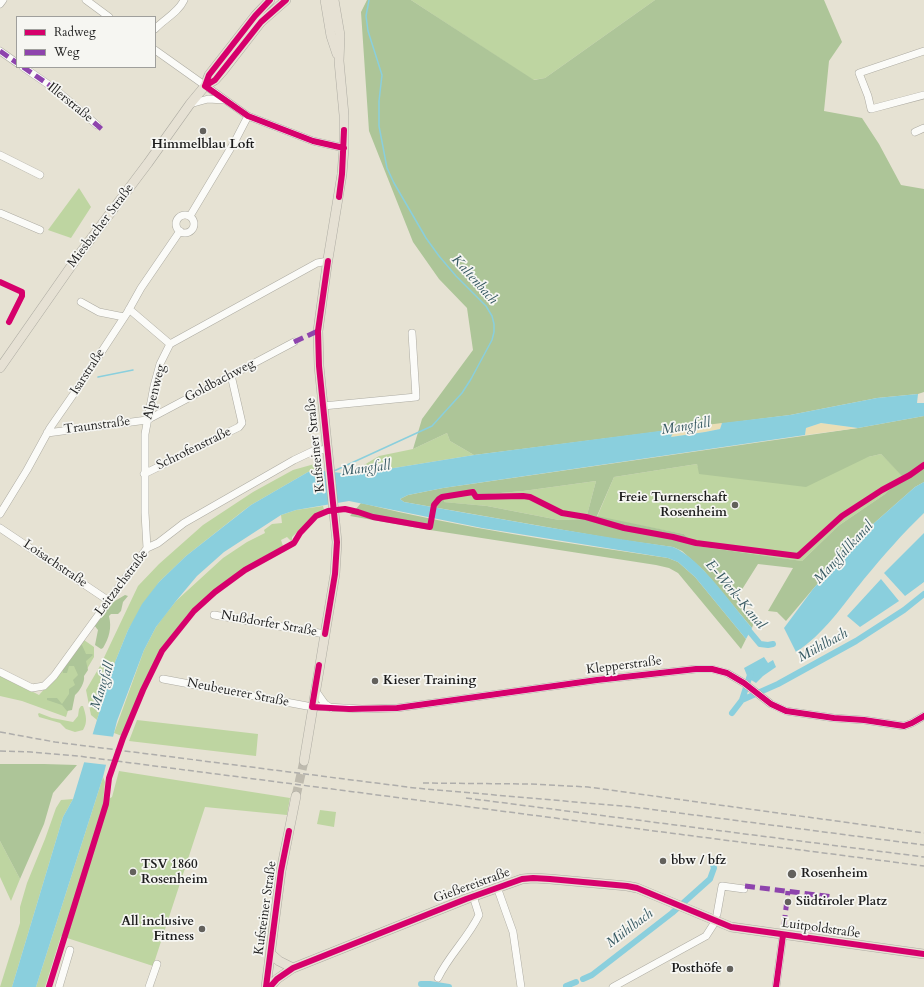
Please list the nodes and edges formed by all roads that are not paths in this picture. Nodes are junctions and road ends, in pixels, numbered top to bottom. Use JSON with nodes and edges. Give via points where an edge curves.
{"nodes":[{"id":1,"x":3,"y":0,"type":"edge"},
{"id":2,"x":86,"y":0,"type":"edge"},
{"id":3,"x":184,"y":0,"type":"edge"},
{"id":4,"x":270,"y":0,"type":"edge"},
{"id":5,"x":286,"y":0,"type":"edge"},
{"id":6,"x":325,"y":0,"type":"edge"},
{"id":7,"x":335,"y":0,"type":"edge"},
{"id":8,"x":0,"y":4,"type":"edge"},
{"id":9,"x":108,"y":16,"type":"edge"},
{"id":10,"x":156,"y":28,"type":"edge"},
{"id":11,"x":0,"y":51,"type":"edge"},
{"id":12,"x":156,"y":51,"type":"edge"},
{"id":13,"x":924,"y":51,"type":"edge"},
{"id":14,"x":339,"y":61,"type":"junction"},
{"id":15,"x":16,"y":62,"type":"edge"},
{"id":16,"x":24,"y":68,"type":"edge"},
{"id":17,"x":205,"y":86,"type":"junction"},
{"id":18,"x":924,"y":95,"type":"edge"},
{"id":19,"x":225,"y":100,"type":"junction"},
{"id":20,"x":190,"y":104,"type":"junction"},
{"id":21,"x":248,"y":116,"type":"junction"},
{"id":22,"x":97,"y":125,"type":"dead end"},
{"id":23,"x":924,"y":128,"type":"edge"},
{"id":24,"x":915,"y":132,"type":"dead end"},
{"id":25,"x":344,"y":148,"type":"junction"},
{"id":26,"x":0,"y":155,"type":"edge"},
{"id":27,"x":40,"y":175,"type":"dead end"},
{"id":28,"x":0,"y":213,"type":"edge"},
{"id":29,"x":190,"y":216,"type":"junction"},
{"id":30,"x":40,"y":230,"type":"dead end"},
{"id":31,"x":180,"y":231,"type":"junction"},
{"id":32,"x":328,"y":261,"type":"junction"},
{"id":33,"x":81,"y":302,"type":"dead end"},
{"id":34,"x":129,"y":309,"type":"junction"},
{"id":35,"x":124,"y":317,"type":"junction"},
{"id":36,"x":412,"y":333,"type":"dead end"},
{"id":37,"x":294,"y":342,"type":"dead end"},
{"id":38,"x":170,"y":344,"type":"junction"},
{"id":39,"x":0,"y":368,"type":"edge"},
{"id":40,"x":230,"y":375,"type":"junction"},
{"id":41,"x":323,"y":406,"type":"junction"},
{"id":42,"x":147,"y":420,"type":"junction"},
{"id":43,"x":47,"y":433,"type":"junction"},
{"id":44,"x":328,"y":454,"type":"junction"},
{"id":45,"x":144,"y":474,"type":"junction"},
{"id":46,"x":0,"y":514,"type":"edge"},
{"id":47,"x":0,"y":528,"type":"edge"},
{"id":48,"x":147,"y":548,"type":"junction"},
{"id":49,"x":109,"y":601,"type":"junction"},
{"id":50,"x":214,"y":615,"type":"dead end"},
{"id":51,"x":325,"y":634,"type":"junction"},
{"id":52,"x":0,"y":672,"type":"edge"},
{"id":53,"x":163,"y":679,"type":"dead end"},
{"id":54,"x":315,"y":690,"type":"junction"},
{"id":55,"x":312,"y":707,"type":"junction"},
{"id":56,"x":331,"y":708,"type":"junction"},
{"id":57,"x":924,"y":716,"type":"edge"},
{"id":58,"x":304,"y":761,"type":"tunnel mouth"},
{"id":59,"x":296,"y":796,"type":"tunnel mouth"},
{"id":60,"x":497,"y":887,"type":"junction"},
{"id":61,"x":744,"y":889,"type":"dead end"},
{"id":62,"x":473,"y":896,"type":"junction"},
{"id":63,"x":716,"y":918,"type":"junction"},
{"id":64,"x":784,"y":935,"type":"junction"},
{"id":65,"x":70,"y":950,"type":"dead end"},
{"id":66,"x":271,"y":954,"type":"junction"},
{"id":67,"x":924,"y":954,"type":"edge"},
{"id":68,"x":157,"y":964,"type":"dead end"},
{"id":69,"x":293,"y":968,"type":"junction"},
{"id":70,"x":268,"y":970,"type":"junction"},
{"id":71,"x":438,"y":978,"type":"dead end"},
{"id":72,"x":59,"y":987,"type":"edge"},
{"id":73,"x":149,"y":987,"type":"edge"},
{"id":74,"x":266,"y":987,"type":"edge"},
{"id":75,"x":270,"y":987,"type":"edge"},
{"id":76,"x":521,"y":987,"type":"edge"},
{"id":77,"x":613,"y":987,"type":"edge"},
{"id":78,"x":776,"y":987,"type":"edge"}],
"edges":[{"from":1,"to":8,"type":"street"},
{"from":2,"to":9,"type":"street"},
{"from":3,"to":10,"type":"street","via":[[178,10]]},
{"from":4,"to":17,"type":"main road","name":"Miesbacher Straße","via":[[209,75]]},
{"from":5,"to":17,"type":"main road","name":"Miesbacher Straße","via":[[261,22],[215,80]]},
{"from":6,"to":14,"type":"main road","name":"Kufsteiner Straße"},
{"from":7,"to":14,"type":"main road","name":"Kufsteiner Straße","via":[[340,35]]},
{"from":11,"to":15,"type":"street"},
{"from":12,"to":17,"type":"street"},
{"from":13,"to":18,"type":"street","via":[[859,74],[871,109]]},
{"from":14,"to":25,"type":"main road","name":"Kufsteiner Straße"},
{"from":16,"to":22,"type":"street","name":"Illerstraße","via":[[55,89]]},
{"from":17,"to":19,"type":"street"},
{"from":17,"to":20,"type":"main road","name":"Miesbacher Straße"},
{"from":19,"to":20,"type":"street","via":[[208,99]]},
{"from":19,"to":21,"type":"street"},
{"from":20,"to":39,"type":"main road","name":"Miesbacher Straße","via":[[81,252]]},
{"from":21,"to":25,"type":"street","via":[[313,140]]},
{"from":21,"to":29,"type":"street","name":"Isarstraße"},
{"from":23,"to":24,"type":"street"},
{"from":25,"to":32,"type":"main road","name":"Kufsteiner Straße"},
{"from":26,"to":27,"type":"street"},
{"from":28,"to":30,"type":"street"},
{"from":29,"to":31,"type":"street","name":"Isarstraße","via":[[181,216],[177,220],[176,226]]},
{"from":29,"to":31,"type":"street","name":"Isarstraße","via":[[194,220],[193,229],[189,232]]},
{"from":31,"to":34,"type":"street","name":"Isarstraße"},
{"from":32,"to":38,"type":"street","via":[[317,263]]},
{"from":32,"to":41,"type":"main road","name":"Kufsteiner Straße","via":[[318,331]]},
{"from":33,"to":35,"type":"street","via":[[99,312]]},
{"from":34,"to":35,"type":"street","name":"Isarstraße"},
{"from":34,"to":38,"type":"street"},
{"from":35,"to":43,"type":"street","name":"Isarstraße"},
{"from":36,"to":41,"type":"street","via":[[416,397]]},
{"from":37,"to":40,"type":"street","name":"Goldbachweg"},
{"from":38,"to":42,"type":"street","name":"Alpenweg","via":[[160,364]]},
{"from":40,"to":42,"type":"street","name":"Goldbachweg"},
{"from":40,"to":45,"type":"street","name":"Schrofenstraße","via":[[242,423],[239,427]]},
{"from":41,"to":44,"type":"main road","name":"Kufsteiner Straße"},
{"from":42,"to":43,"type":"street","name":"Traunstraße"},
{"from":42,"to":45,"type":"street","name":"Alpenweg"},
{"from":43,"to":46,"type":"street","name":"Isarstraße"},
{"from":44,"to":48,"type":"street","name":"Leitzachstraße","via":[[313,451],[294,460],[184,523],[158,543]]},
{"from":44,"to":51,"type":"main road","name":"Kufsteiner Straße","via":[[337,542],[335,574]]},
{"from":45,"to":48,"type":"street","name":"Alpenweg"},
{"from":47,"to":49,"type":"street","name":"Loisachstraße"},
{"from":48,"to":49,"type":"street","name":"Leitzachstraße"},
{"from":49,"to":52,"type":"street","name":"Leitzachstraße","via":[[44,686],[32,688]]},
{"from":50,"to":51,"type":"street","name":"Nußdorfer Straße"},
{"from":51,"to":54,"type":"main road","name":"Kufsteiner Straße"},
{"from":53,"to":55,"type":"street","name":"Neubeuerer Straße"},
{"from":54,"to":55,"type":"main road","name":"Kufsteiner Straße"},
{"from":54,"to":56,"type":"street"},
{"from":55,"to":56,"type":"street","name":"Klepperstraße"},
{"from":55,"to":58,"type":"main road","name":"Kufsteiner Straße"},
{"from":56,"to":57,"type":"street","name":"Klepperstraße","via":[[397,708],[696,668],[727,673],[776,707],[786,711],[904,726]]},
{"from":59,"to":66,"type":"main road","name":"Kufsteiner Straße","via":[[281,871]]},
{"from":60,"to":62,"type":"main road","name":"Gießereistraße"},
{"from":60,"to":63,"type":"main road","name":"Gießereistraße","via":[[533,878],[627,886]]},
{"from":60,"to":76,"type":"street","via":[[513,932]]},
{"from":61,"to":63,"type":"street","via":[[722,886]]},
{"from":62,"to":69,"type":"main road","name":"Gießereistraße"},
{"from":62,"to":71,"type":"street","via":[[479,915],[473,928],[445,964]]},
{"from":63,"to":64,"type":"main road","name":"Luitpoldstraße","via":[[731,927]]},
{"from":63,"to":77,"type":"street","via":[[706,936]]},
{"from":64,"to":67,"type":"main road","name":"Luitpoldstraße"},
{"from":64,"to":78,"type":"street"},
{"from":65,"to":72,"type":"street"},
{"from":66,"to":69,"type":"main road","via":[[278,961]]},
{"from":66,"to":70,"type":"main road","name":"Kufsteiner Straße"},
{"from":68,"to":73,"type":"street"},
{"from":69,"to":70,"type":"main road","name":"Gießereistraße"},
{"from":69,"to":75,"type":"main road","name":"Gießereistraße"},
{"from":70,"to":74,"type":"main road","name":"Kufsteiner Straße"}]}
